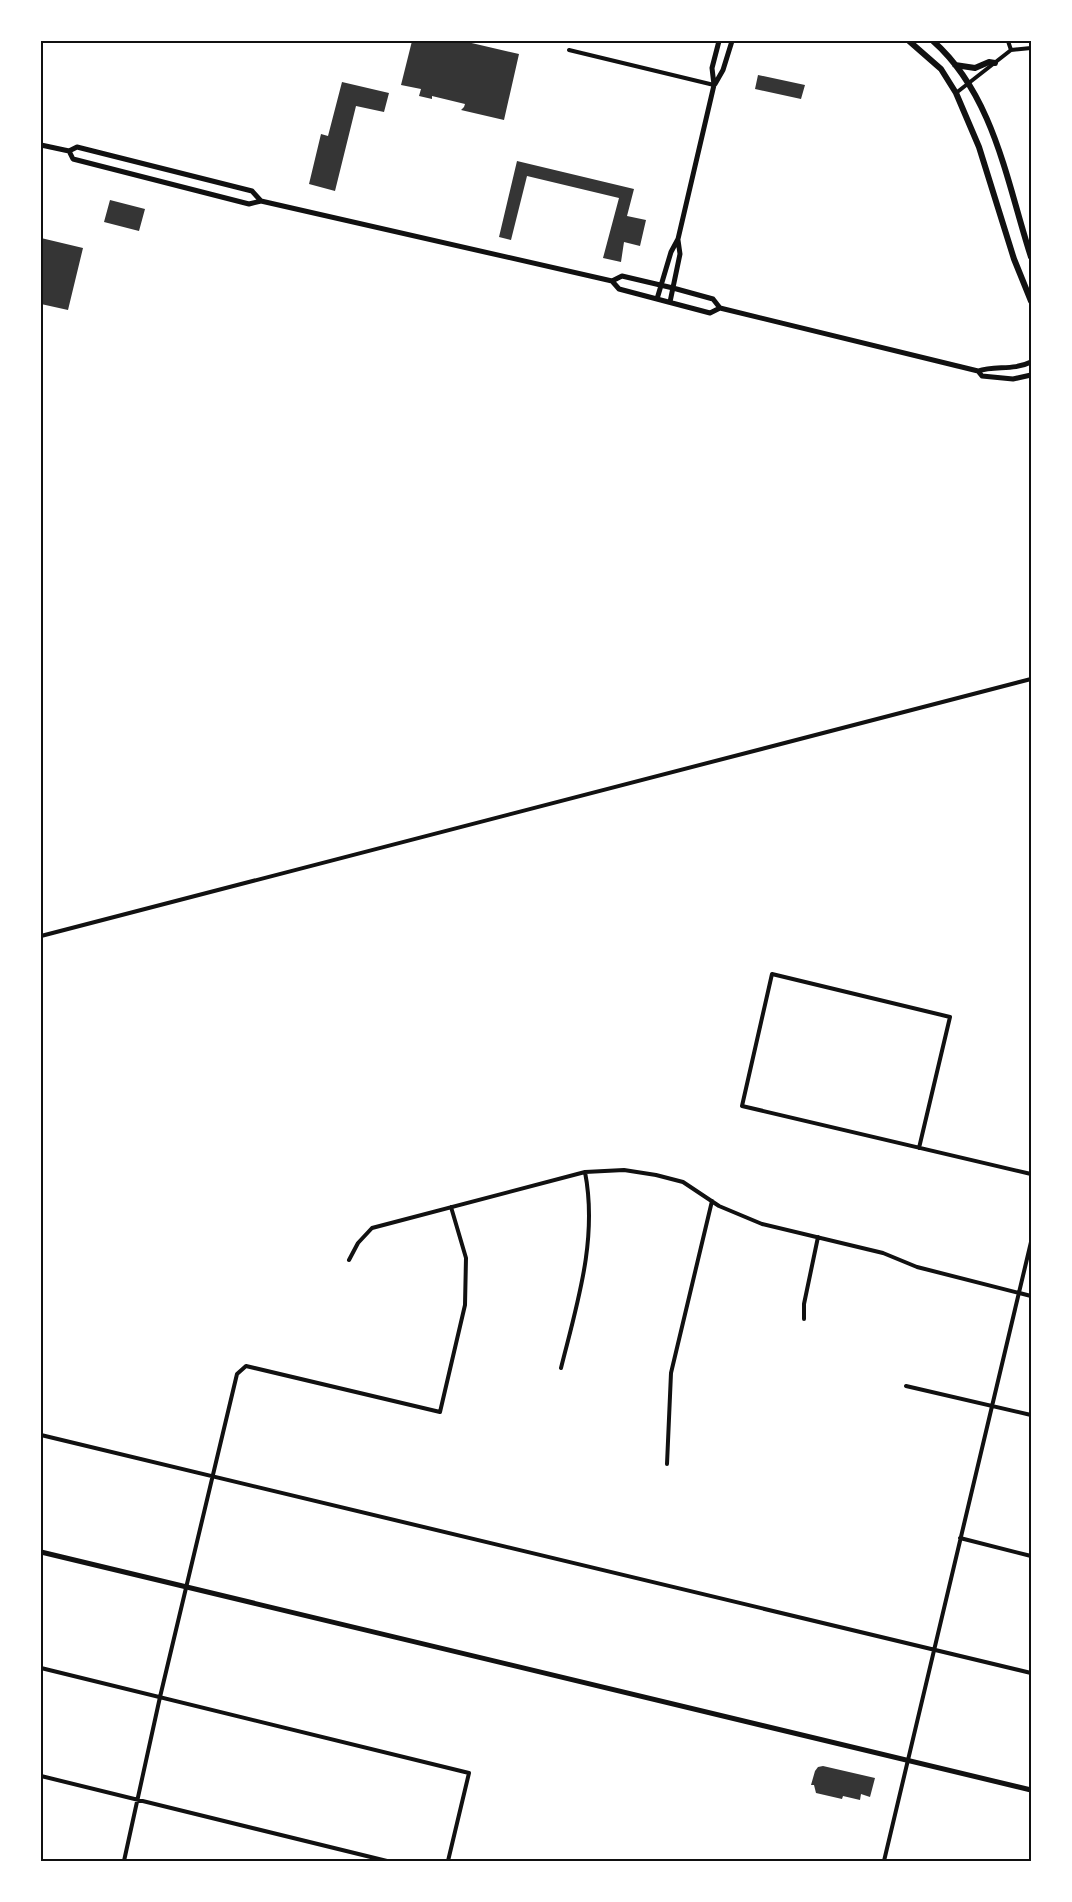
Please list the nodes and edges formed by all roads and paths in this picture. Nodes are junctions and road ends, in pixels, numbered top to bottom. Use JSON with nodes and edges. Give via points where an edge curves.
{"nodes":[{"id":1,"x":720,"y":41,"type":"edge"},
{"id":2,"x":732,"y":41,"type":"edge"},
{"id":3,"x":909,"y":41,"type":"edge"},
{"id":4,"x":933,"y":41,"type":"edge"},
{"id":5,"x":1008,"y":41,"type":"edge"},
{"id":6,"x":1031,"y":48,"type":"edge"},
{"id":7,"x":569,"y":50,"type":"dead end"},
{"id":8,"x":1011,"y":50,"type":"junction"},
{"id":9,"x":995,"y":63,"type":"junction"},
{"id":10,"x":955,"y":65,"type":"junction"},
{"id":11,"x":714,"y":84,"type":"junction"},
{"id":12,"x":969,"y":84,"type":"junction"},
{"id":13,"x":956,"y":93,"type":"junction"},
{"id":14,"x":41,"y":145,"type":"edge"},
{"id":15,"x":69,"y":151,"type":"junction"},
{"id":16,"x":261,"y":202,"type":"junction"},
{"id":17,"x":678,"y":240,"type":"junction"},
{"id":18,"x":1031,"y":257,"type":"edge"},
{"id":19,"x":612,"y":281,"type":"junction"},
{"id":20,"x":661,"y":285,"type":"junction"},
{"id":21,"x":673,"y":288,"type":"junction"},
{"id":22,"x":657,"y":299,"type":"junction"},
{"id":23,"x":1031,"y":301,"type":"edge"},
{"id":24,"x":670,"y":302,"type":"junction"},
{"id":25,"x":720,"y":308,"type":"junction"},
{"id":26,"x":1031,"y":362,"type":"edge"},
{"id":27,"x":978,"y":371,"type":"junction"},
{"id":28,"x":1031,"y":375,"type":"edge"},
{"id":29,"x":1031,"y":679,"type":"edge"},
{"id":30,"x":41,"y":936,"type":"edge"},
{"id":31,"x":919,"y":1148,"type":"junction"},
{"id":32,"x":585,"y":1172,"type":"junction"},
{"id":33,"x":1031,"y":1174,"type":"edge"},
{"id":34,"x":712,"y":1201,"type":"junction"},
{"id":35,"x":451,"y":1207,"type":"junction"},
{"id":36,"x":818,"y":1237,"type":"junction"},
{"id":37,"x":1031,"y":1242,"type":"edge"},
{"id":38,"x":349,"y":1260,"type":"dead end"},
{"id":39,"x":1019,"y":1293,"type":"junction"},
{"id":40,"x":1031,"y":1296,"type":"edge"},
{"id":41,"x":804,"y":1319,"type":"dead end"},
{"id":42,"x":561,"y":1368,"type":"dead end"},
{"id":43,"x":906,"y":1386,"type":"dead end"},
{"id":44,"x":992,"y":1406,"type":"junction"},
{"id":45,"x":1031,"y":1415,"type":"edge"},
{"id":46,"x":41,"y":1435,"type":"edge"},
{"id":47,"x":667,"y":1464,"type":"dead end"},
{"id":48,"x":214,"y":1476,"type":"junction"},
{"id":49,"x":960,"y":1538,"type":"junction"},
{"id":50,"x":41,"y":1552,"type":"edge"},
{"id":51,"x":1031,"y":1556,"type":"edge"},
{"id":52,"x":188,"y":1588,"type":"junction"},
{"id":53,"x":934,"y":1650,"type":"junction"},
{"id":54,"x":41,"y":1668,"type":"edge"},
{"id":55,"x":1031,"y":1673,"type":"edge"},
{"id":56,"x":160,"y":1697,"type":"junction"},
{"id":57,"x":908,"y":1761,"type":"junction"},
{"id":58,"x":41,"y":1776,"type":"edge"},
{"id":59,"x":1031,"y":1790,"type":"edge"},
{"id":60,"x":137,"y":1800,"type":"junction"},
{"id":61,"x":124,"y":1861,"type":"edge"},
{"id":62,"x":387,"y":1861,"type":"edge"},
{"id":63,"x":448,"y":1861,"type":"edge"},
{"id":64,"x":884,"y":1861,"type":"edge"}],
"edges":[{"from":1,"to":11,"type":"street","via":[[712,68]]},
{"from":2,"to":11,"type":"street","via":[[723,70]]},
{"from":3,"to":13,"type":"main road","via":[[941,69]]},
{"from":4,"to":10,"type":"main road"},
{"from":5,"to":8,"type":"street"},
{"from":6,"to":8,"type":"street"},
{"from":7,"to":11,"type":"street"},
{"from":8,"to":9,"type":"street"},
{"from":9,"to":10,"type":"main road","via":[[975,68]]},
{"from":9,"to":12,"type":"street"},
{"from":10,"to":12,"type":"main road"},
{"from":11,"to":17,"type":"street"},
{"from":12,"to":13,"type":"street"},
{"from":12,"to":18,"type":"main road","via":[[990,127]]},
{"from":13,"to":23,"type":"main road","via":[[979,147],[1014,259]]},
{"from":14,"to":15,"type":"street"},
{"from":15,"to":16,"type":"street","via":[[73,159],[249,204]]},
{"from":15,"to":16,"type":"street","via":[[77,147],[252,191]]},
{"from":16,"to":19,"type":"street"},
{"from":17,"to":20,"type":"street"},
{"from":17,"to":21,"type":"street","via":[[680,254]]},
{"from":19,"to":20,"type":"street","via":[[622,276]]},
{"from":19,"to":22,"type":"street","via":[[620,289]]},
{"from":20,"to":21,"type":"street"},
{"from":20,"to":22,"type":"street"},
{"from":21,"to":24,"type":"street"},
{"from":21,"to":25,"type":"street","via":[[713,300]]},
{"from":22,"to":24,"type":"street"},
{"from":24,"to":25,"type":"street","via":[[710,313]]},
{"from":25,"to":27,"type":"street"},
{"from":26,"to":27,"type":"street","via":[[1015,368]]},
{"from":27,"to":28,"type":"street","via":[[982,376],[998,378]]},
{"from":29,"to":30,"type":"street"},
{"from":31,"to":31,"type":"street","via":[[950,1017],[772,974],[742,1106]]},
{"from":31,"to":33,"type":"street"},
{"from":32,"to":34,"type":"street","via":[[624,1170],[656,1175],[683,1182]]},
{"from":32,"to":35,"type":"street"},
{"from":32,"to":42,"type":"street","via":[[589,1236],[584,1278]]},
{"from":34,"to":36,"type":"street","via":[[762,1224]]},
{"from":34,"to":47,"type":"street","via":[[671,1373]]},
{"from":35,"to":38,"type":"street","via":[[372,1228],[358,1243]]},
{"from":35,"to":48,"type":"street","via":[[466,1258],[465,1305],[440,1412],[246,1366],[237,1374]]},
{"from":36,"to":39,"type":"street","via":[[883,1253],[916,1268]]},
{"from":36,"to":41,"type":"street","via":[[804,1304]]},
{"from":37,"to":39,"type":"street"},
{"from":39,"to":40,"type":"street"},
{"from":39,"to":44,"type":"street"},
{"from":43,"to":44,"type":"street"},
{"from":44,"to":45,"type":"street"},
{"from":44,"to":49,"type":"street"},
{"from":46,"to":48,"type":"street"},
{"from":48,"to":52,"type":"street"},
{"from":48,"to":53,"type":"street"},
{"from":49,"to":51,"type":"street"},
{"from":49,"to":53,"type":"street"},
{"from":50,"to":52,"type":"street"},
{"from":52,"to":56,"type":"street"},
{"from":52,"to":57,"type":"street"},
{"from":53,"to":55,"type":"street"},
{"from":53,"to":57,"type":"street"},
{"from":54,"to":56,"type":"street"},
{"from":56,"to":60,"type":"street"},
{"from":56,"to":63,"type":"street","via":[[469,1773]]},
{"from":57,"to":59,"type":"street"},
{"from":57,"to":64,"type":"street"},
{"from":58,"to":60,"type":"street"},
{"from":60,"to":61,"type":"street"},
{"from":60,"to":62,"type":"street"}]}
